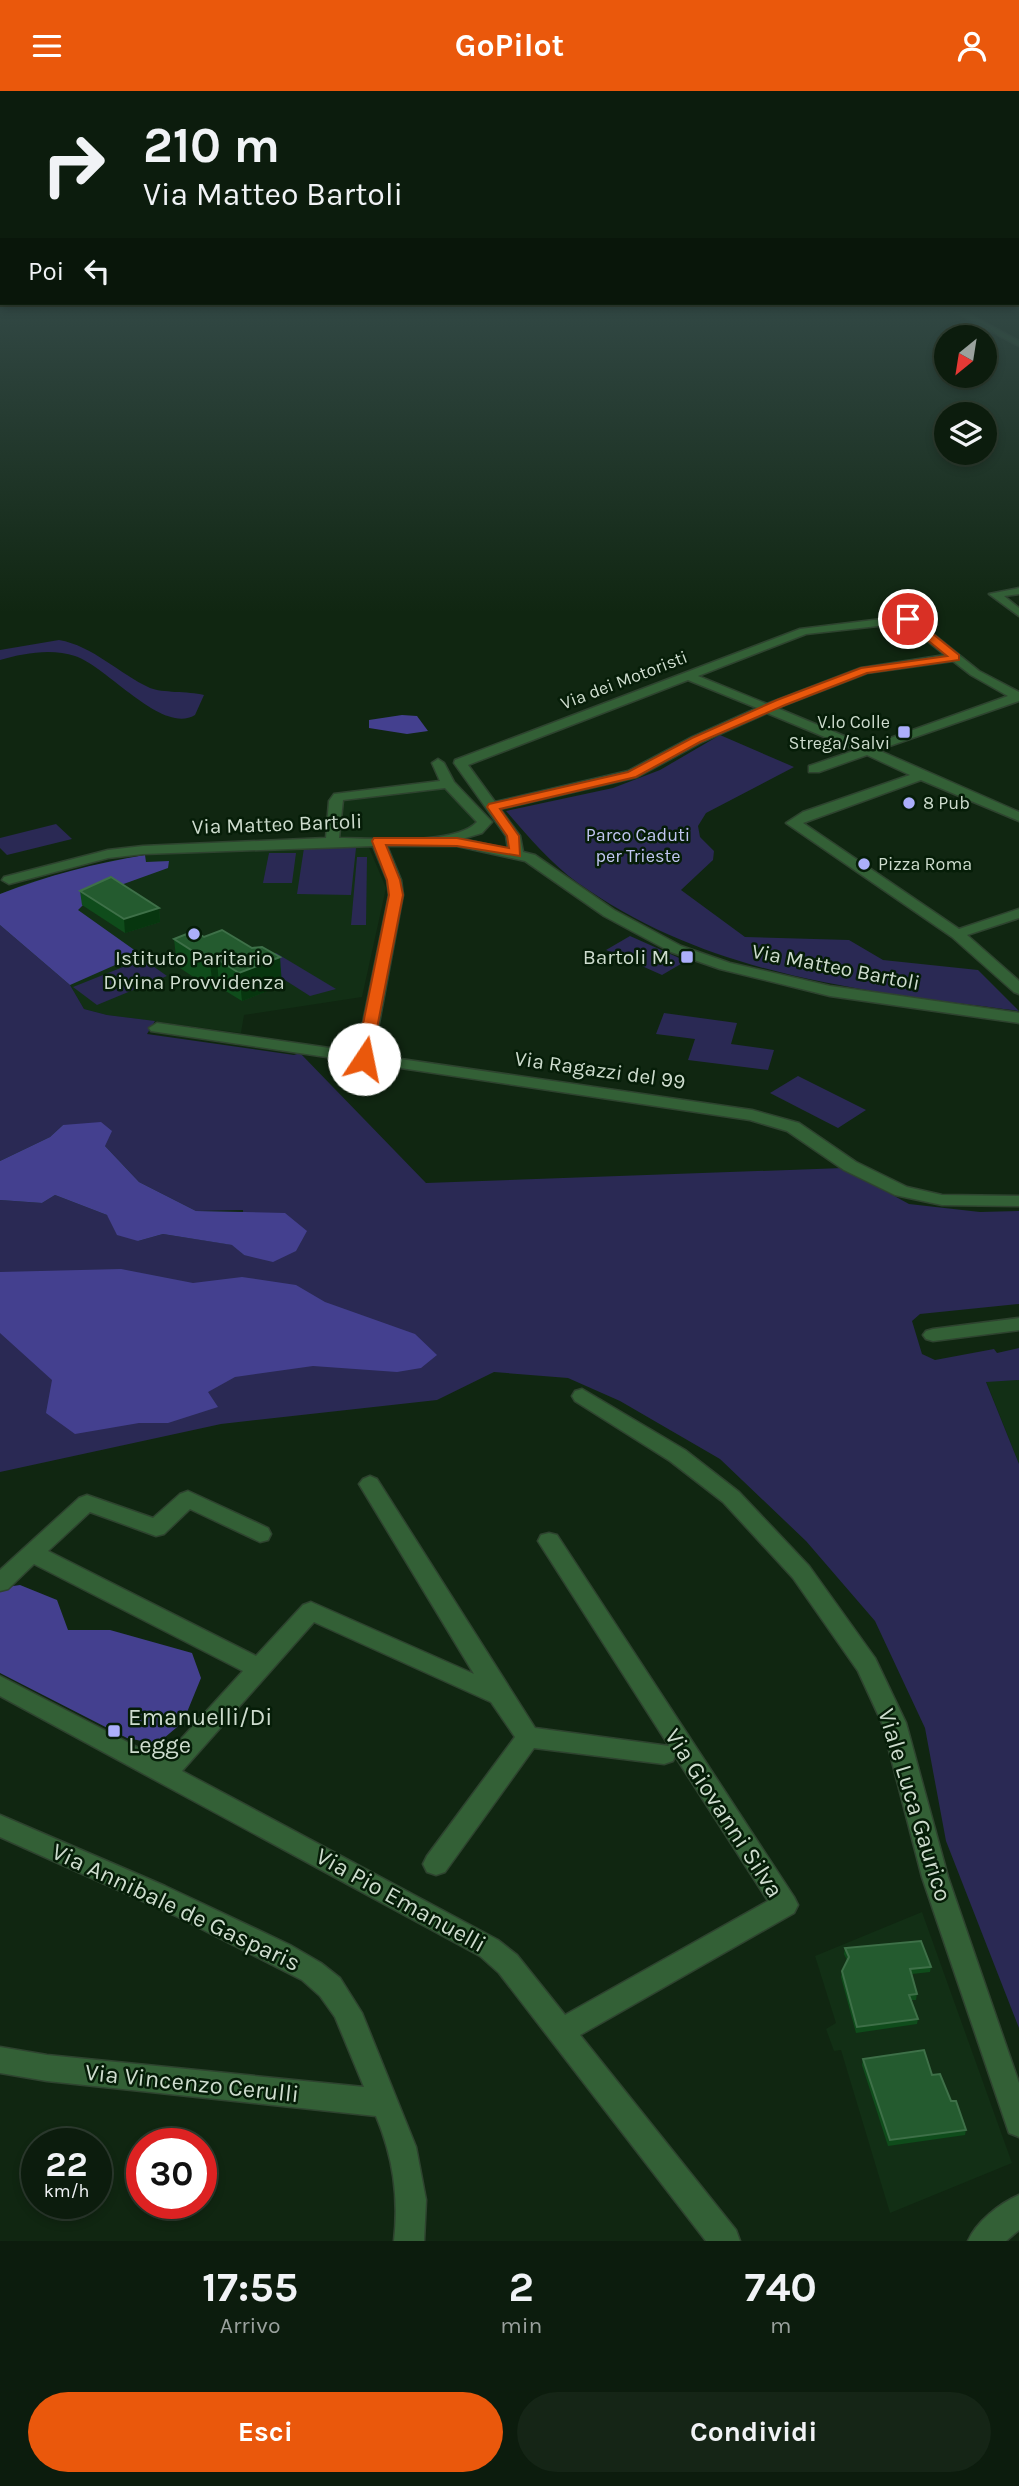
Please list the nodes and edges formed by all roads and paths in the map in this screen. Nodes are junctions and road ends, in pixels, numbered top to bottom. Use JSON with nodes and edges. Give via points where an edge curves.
{"nodes":[{"id":1,"x":1019,"y":591,"type":"edge"},
{"id":2,"x":889,"y":604,"type":"dead end"},
{"id":3,"x":1019,"y":613,"type":"edge"},
{"id":4,"x":908,"y":619,"type":"junction"},
{"id":5,"x":956,"y":657,"type":"junction"},
{"id":6,"x":689,"y":676,"type":"junction"},
{"id":7,"x":1019,"y":696,"type":"edge"},
{"id":8,"x":767,"y":709,"type":"junction"},
{"id":9,"x":867,"y":750,"type":"junction"},
{"id":10,"x":438,"y":763,"type":"dead end"},
{"id":11,"x":814,"y":769,"type":"dead end"},
{"id":12,"x":921,"y":776,"type":"junction"},
{"id":13,"x":447,"y":783,"type":"junction"},
{"id":14,"x":493,"y":807,"type":"junction"},
{"id":15,"x":1019,"y":817,"type":"edge"},
{"id":16,"x":378,"y":841,"type":"junction"},
{"id":17,"x":441,"y":841,"type":"junction"},
{"id":18,"x":332,"y":842,"type":"junction"},
{"id":19,"x":516,"y":854,"type":"junction"},
{"id":20,"x":9,"y":880,"type":"dead end"},
{"id":21,"x":1019,"y":913,"type":"edge"},
{"id":22,"x":957,"y":934,"type":"junction"},
{"id":23,"x":1019,"y":989,"type":"edge"},
{"id":24,"x":1019,"y":1018,"type":"edge"},
{"id":25,"x":157,"y":1028,"type":"dead end"},
{"id":26,"x":364,"y":1059,"type":"junction"},
{"id":27,"x":1019,"y":1201,"type":"edge"},
{"id":28,"x":1019,"y":1324,"type":"edge"},
{"id":29,"x":933,"y":1335,"type":"dead end"},
{"id":30,"x":582,"y":1396,"type":"dead end"},
{"id":31,"x":370,"y":1484,"type":"dead end"},
{"id":32,"x":260,"y":1534,"type":"dead end"},
{"id":33,"x":549,"y":1541,"type":"dead end"},
{"id":34,"x":32,"y":1553,"type":"junction"},
{"id":35,"x":0,"y":1583,"type":"edge"},
{"id":36,"x":260,"y":1669,"type":"junction"},
{"id":37,"x":0,"y":1685,"type":"edge"},
{"id":38,"x":500,"y":1696,"type":"junction"},
{"id":39,"x":528,"y":1737,"type":"junction"},
{"id":40,"x":664,"y":1754,"type":"dead end"},
{"id":41,"x":166,"y":1773,"type":"junction"},
{"id":42,"x":0,"y":1826,"type":"edge"},
{"id":43,"x":436,"y":1864,"type":"dead end"},
{"id":44,"x":561,"y":2032,"type":"junction"},
{"id":45,"x":0,"y":2060,"type":"edge"},
{"id":46,"x":385,"y":2103,"type":"junction"},
{"id":47,"x":1019,"y":2123,"type":"edge"},
{"id":48,"x":1019,"y":2210,"type":"edge"},
{"id":49,"x":409,"y":2241,"type":"edge"},
{"id":50,"x":725,"y":2241,"type":"edge"},
{"id":51,"x":983,"y":2241,"type":"edge"}],
"edges":[{"from":1,"to":3,"type":"street","via":[[994,594]]},
{"from":2,"to":4,"type":"street"},
{"from":4,"to":5,"type":"street"},
{"from":4,"to":6,"type":"street","name":"Via dei Motoristi","via":[[806,631]]},
{"from":5,"to":7,"type":"street","via":[[988,681]]},
{"from":5,"to":8,"type":"street","via":[[872,668]]},
{"from":6,"to":8,"type":"street"},
{"from":6,"to":14,"type":"street","name":"Via dei Motoristi","via":[[460,763]]},
{"from":7,"to":9,"type":"street"},
{"from":8,"to":9,"type":"street"},
{"from":8,"to":14,"type":"street","via":[[632,774]]},
{"from":9,"to":11,"type":"street"},
{"from":9,"to":12,"type":"street"},
{"from":10,"to":13,"type":"street"},
{"from":12,"to":15,"type":"street"},
{"from":12,"to":22,"type":"street","via":[[793,823]]},
{"from":13,"to":17,"type":"street","via":[[485,824]]},
{"from":13,"to":18,"type":"street","via":[[339,797]]},
{"from":14,"to":19,"type":"street","name":"Via dei Motoristi","via":[[513,836]]},
{"from":16,"to":17,"type":"street","name":"Via Matteo Bartoli"},
{"from":16,"to":18,"type":"street","name":"Via Matteo Bartoli"},
{"from":16,"to":26,"type":"street","via":[[396,895]]},
{"from":17,"to":19,"type":"street","name":"Via Matteo Bartoli"},
{"from":18,"to":20,"type":"street","name":"Via Matteo Bartoli","via":[[108,854]]},
{"from":19,"to":24,"type":"street","name":"Via Matteo Bartoli","via":[[542,866],[610,913],[699,958],[830,991]]},
{"from":21,"to":22,"type":"street"},
{"from":22,"to":23,"type":"street"},
{"from":25,"to":26,"type":"street","name":"Via Ragazzi del 99"},
{"from":26,"to":27,"type":"street","name":"Via Ragazzi del 99","via":[[760,1117],[804,1133],[850,1166],[901,1191],[942,1200]]},
{"from":28,"to":29,"type":"street"},
{"from":30,"to":47,"type":"street","name":"Viale Luca Gaurico","via":[[690,1464],[729,1495],[781,1550],[856,1648],[894,1723],[934,1875]]},
{"from":31,"to":38,"type":"street"},
{"from":32,"to":34,"type":"street","via":[[188,1499],[156,1528],[87,1503]]},
{"from":33,"to":44,"type":"street","name":"Via Giovanni Silva","via":[[785,1905]]},
{"from":34,"to":35,"type":"street"},
{"from":34,"to":36,"type":"street"},
{"from":36,"to":38,"type":"street","via":[[311,1611]]},
{"from":36,"to":41,"type":"street"},
{"from":37,"to":41,"type":"street","name":"Via Pio Emanuelli"},
{"from":38,"to":39,"type":"street"},
{"from":39,"to":40,"type":"street"},
{"from":39,"to":43,"type":"street"},
{"from":41,"to":44,"type":"street","name":"Via Pio Emanuelli","via":[[482,1943],[508,1964]]},
{"from":42,"to":46,"type":"street","name":"Via Annibale de Gasparis","via":[[169,1900],[313,1973],[342,2004]]},
{"from":44,"to":50,"type":"street","name":"Via Pio Emanuelli"},
{"from":45,"to":46,"type":"street","name":"Via Vincenzo Cerulli"},
{"from":46,"to":49,"type":"street","name":"Via Annibale de Gasparis","via":[[411,2178]]},
{"from":48,"to":51,"type":"street"}]}
